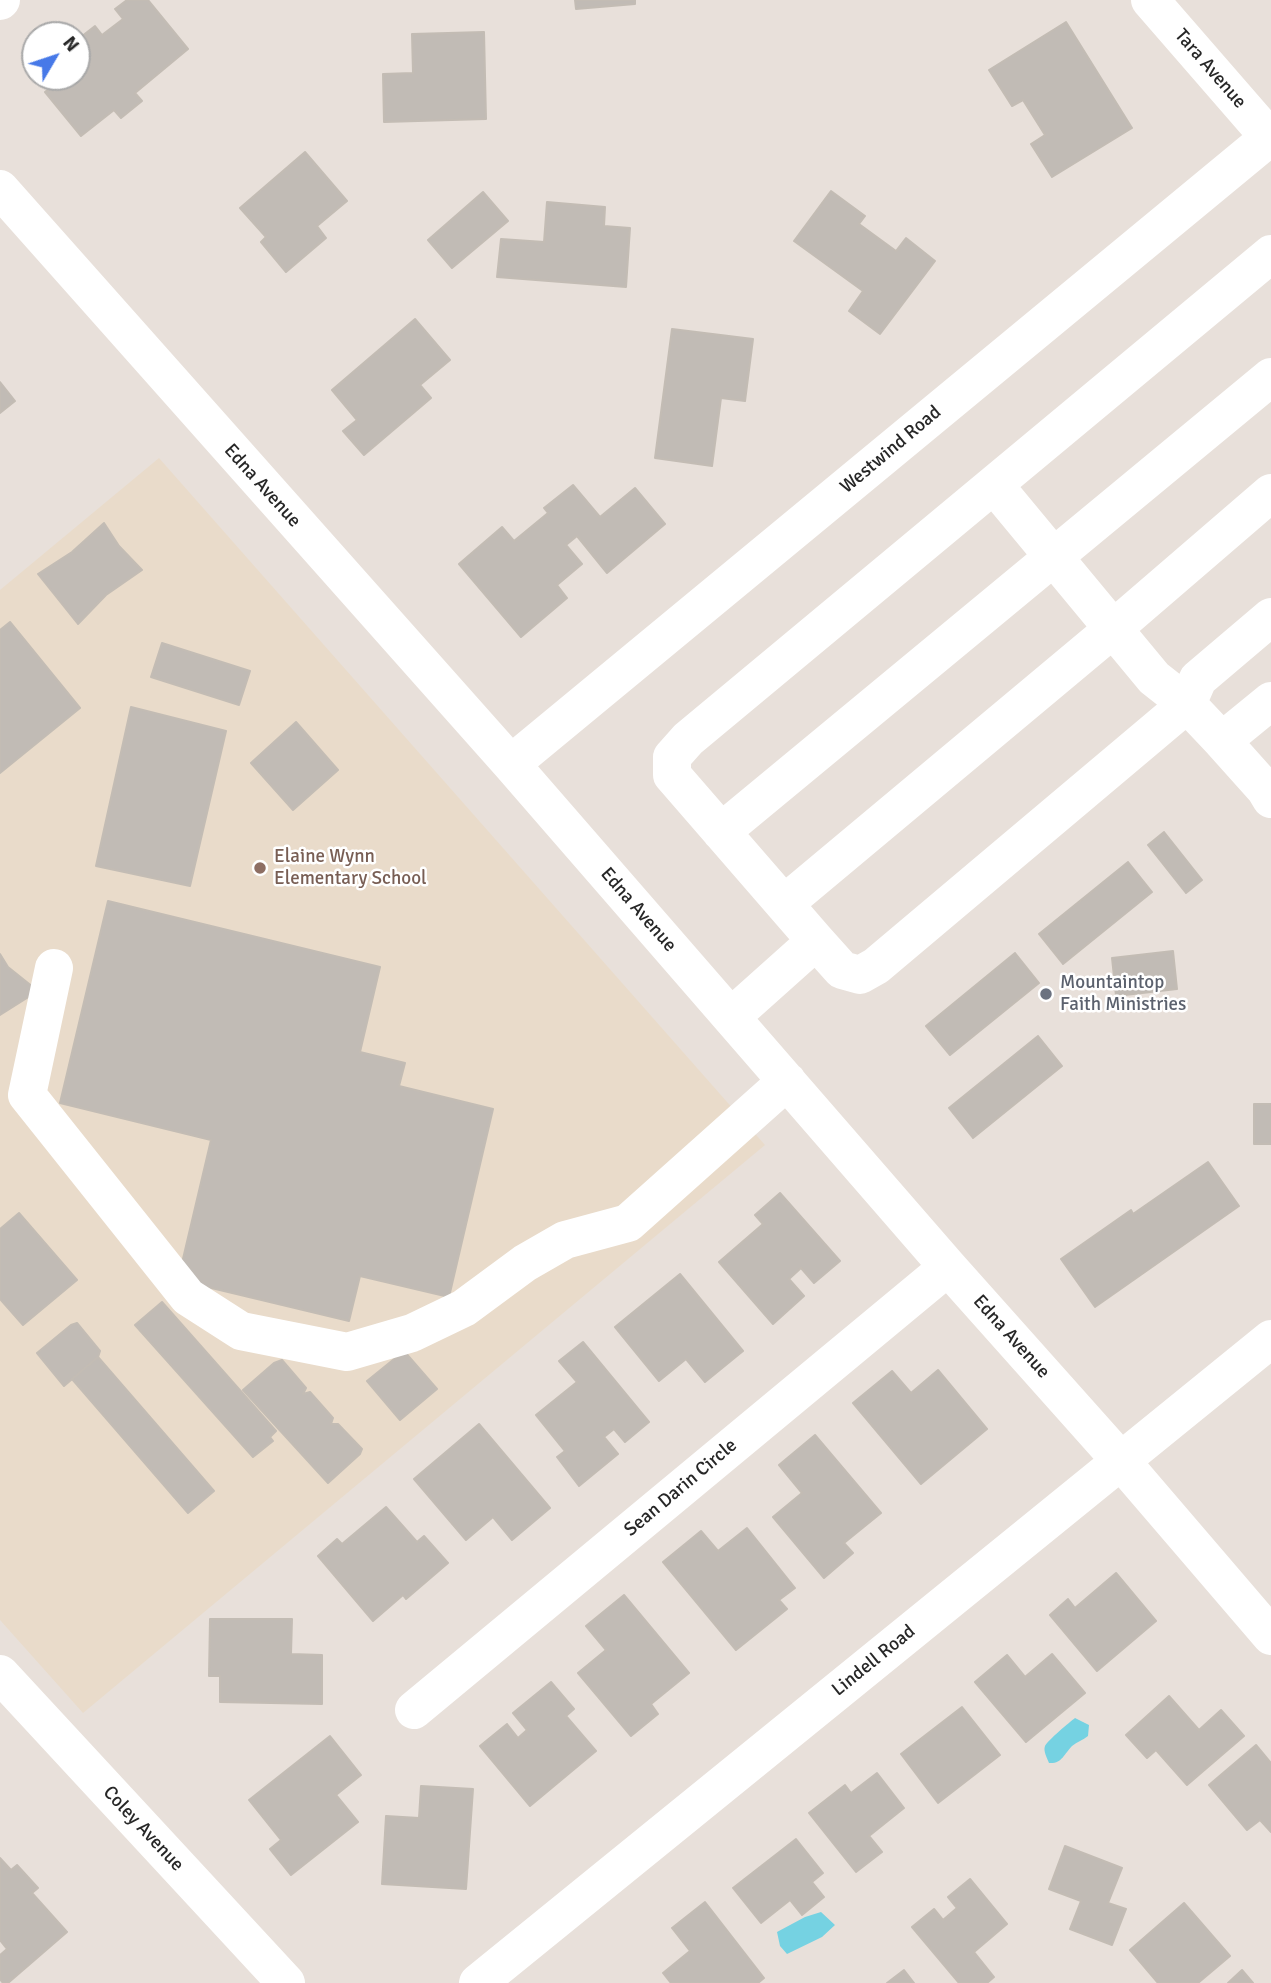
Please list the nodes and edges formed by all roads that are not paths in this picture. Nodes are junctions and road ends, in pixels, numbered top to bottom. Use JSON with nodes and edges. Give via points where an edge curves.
{"nodes":[{"id":1,"x":1150,"y":0,"type":"edge"},
{"id":2,"x":1270,"y":137,"type":"edge"},
{"id":3,"x":0,"y":189,"type":"edge"},
{"id":4,"x":1271,"y":254,"type":"edge"},
{"id":5,"x":1271,"y":377,"type":"edge"},
{"id":6,"x":994,"y":485,"type":"junction"},
{"id":7,"x":1271,"y":493,"type":"edge"},
{"id":8,"x":1054,"y":558,"type":"junction"},
{"id":9,"x":1271,"y":617,"type":"edge"},
{"id":10,"x":1113,"y":629,"type":"junction"},
{"id":11,"x":1271,"y":701,"type":"edge"},
{"id":12,"x":1187,"y":704,"type":"junction"},
{"id":13,"x":1222,"y":741,"type":"junction"},
{"id":14,"x":511,"y":764,"type":"junction"},
{"id":15,"x":1271,"y":799,"type":"edge"},
{"id":16,"x":721,"y":832,"type":"junction"},
{"id":17,"x":784,"y":904,"type":"junction"},
{"id":18,"x":816,"y":941,"type":"junction"},
{"id":19,"x":54,"y":968,"type":"dead end"},
{"id":20,"x":731,"y":1017,"type":"junction"},
{"id":21,"x":787,"y":1081,"type":"junction"},
{"id":22,"x":14,"y":1103,"type":"edge"},
{"id":23,"x":948,"y":1266,"type":"junction"},
{"id":24,"x":1271,"y":1339,"type":"edge"},
{"id":25,"x":1121,"y":1461,"type":"junction"},
{"id":26,"x":1263,"y":1611,"type":"edge"},
{"id":27,"x":0,"y":1674,"type":"edge"},
{"id":28,"x":414,"y":1710,"type":"dead end"},
{"id":29,"x":286,"y":1983,"type":"edge"},
{"id":30,"x":478,"y":1983,"type":"edge"}],
"edges":[{"from":1,"to":2,"type":"street","name":"Tara Avenue"},
{"from":2,"to":14,"type":"street","name":"Westwind Road"},
{"from":3,"to":14,"type":"street","name":"Edna Avenue"},
{"from":4,"to":6,"type":"street"},
{"from":5,"to":8,"type":"street"},
{"from":6,"to":8,"type":"street"},
{"from":6,"to":16,"type":"street","via":[[672,757],[673,775]]},
{"from":7,"to":10,"type":"street"},
{"from":8,"to":10,"type":"street"},
{"from":8,"to":16,"type":"street"},
{"from":9,"to":12,"type":"street","via":[[1198,679]]},
{"from":10,"to":12,"type":"street","via":[[1154,678]]},
{"from":10,"to":17,"type":"street"},
{"from":11,"to":13,"type":"street"},
{"from":12,"to":13,"type":"street"},
{"from":12,"to":18,"type":"street","via":[[876,966],[860,975],[842,970]]},
{"from":13,"to":15,"type":"street"},
{"from":14,"to":20,"type":"street","name":"Edna Avenue"},
{"from":16,"to":17,"type":"street"},
{"from":17,"to":18,"type":"street"},
{"from":18,"to":20,"type":"street"},
{"from":19,"to":22,"type":"street"},
{"from":20,"to":21,"type":"street","name":"Edna Avenue"},
{"from":21,"to":22,"type":"street","via":[[628,1223],[565,1240],[464,1308],[412,1333],[347,1352],[241,1331],[188,1297]]},
{"from":21,"to":23,"type":"street","name":"Edna Avenue"},
{"from":23,"to":25,"type":"street","name":"Edna Avenue"},
{"from":23,"to":28,"type":"street","name":"Sean Darin Circle"},
{"from":24,"to":25,"type":"street","name":"Lindell Road"},
{"from":25,"to":26,"type":"street","name":"Edna Avenue"},
{"from":25,"to":30,"type":"street","name":"Lindell Road"},
{"from":27,"to":29,"type":"street","name":"Coley Avenue"}]}
